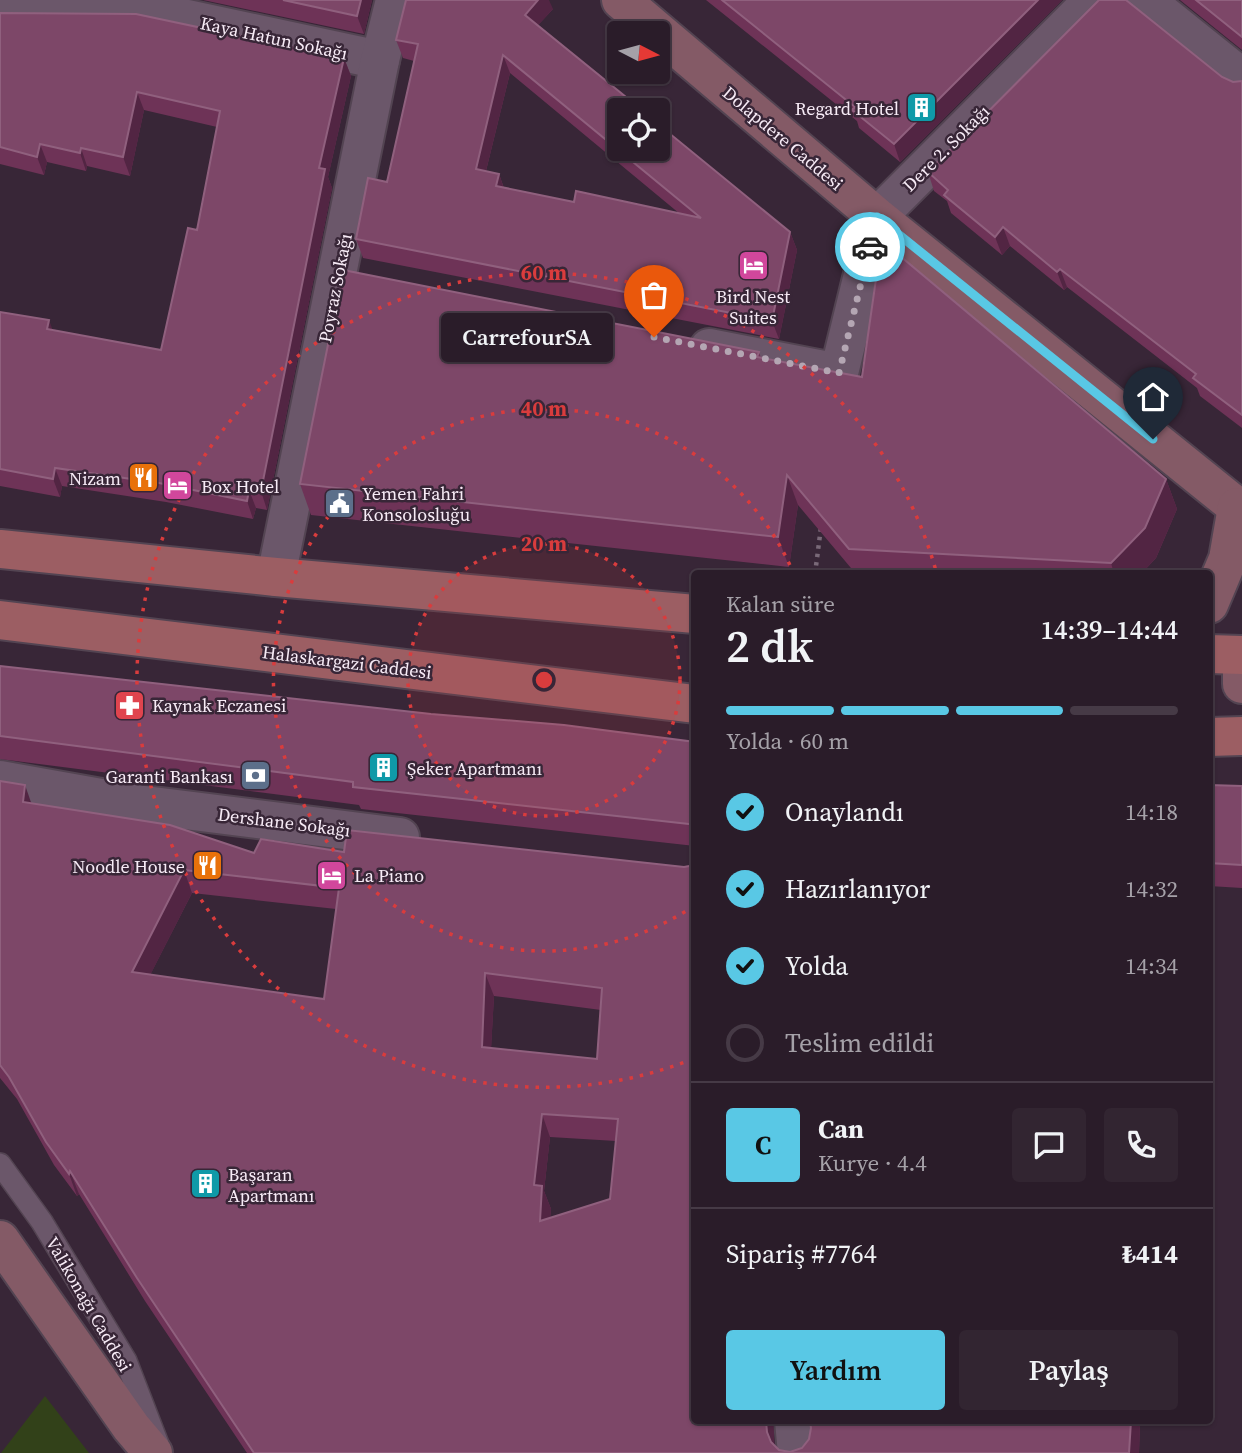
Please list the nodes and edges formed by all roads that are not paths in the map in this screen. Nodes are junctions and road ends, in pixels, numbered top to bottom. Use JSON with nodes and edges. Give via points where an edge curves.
{"nodes":[{"id":1,"x":395,"y":0,"type":"edge"},
{"id":2,"x":621,"y":0,"type":"edge"},
{"id":3,"x":1093,"y":0,"type":"edge"},
{"id":4,"x":1145,"y":0,"type":"edge"},
{"id":5,"x":0,"y":10,"type":"edge"},
{"id":6,"x":380,"y":60,"type":"junction"},
{"id":7,"x":1242,"y":78,"type":"edge"},
{"id":8,"x":877,"y":217,"type":"junction"},
{"id":9,"x":677,"y":341,"type":"edge"},
{"id":10,"x":1240,"y":509,"type":"edge"},
{"id":11,"x":0,"y":549,"type":"edge"},
{"id":12,"x":276,"y":577,"type":"junction"},
{"id":13,"x":1213,"y":595,"type":"edge"},
{"id":14,"x":691,"y":614,"type":"edge"},
{"id":15,"x":0,"y":620,"type":"edge"},
{"id":16,"x":1213,"y":654,"type":"edge"},
{"id":17,"x":1242,"y":655,"type":"edge"},
{"id":18,"x":1242,"y":673,"type":"edge"},
{"id":19,"x":1242,"y":684,"type":"edge"},
{"id":20,"x":691,"y":704,"type":"edge"},
{"id":21,"x":1242,"y":736,"type":"edge"},
{"id":22,"x":1213,"y":737,"type":"edge"},
{"id":23,"x":0,"y":780,"type":"edge"},
{"id":24,"x":439,"y":841,"type":"edge"},
{"id":25,"x":0,"y":1164,"type":"edge"},
{"id":26,"x":0,"y":1240,"type":"edge"},
{"id":27,"x":794,"y":1424,"type":"edge"},
{"id":28,"x":153,"y":1453,"type":"edge"},
{"id":29,"x":162,"y":1453,"type":"edge"},
{"id":30,"x":797,"y":1453,"type":"edge"}],
"edges":[{"from":1,"to":6,"type":"street","name":"Poyraz Sokağı"},
{"from":2,"to":8,"type":"main road","name":"Dolapdere Caddesi"},
{"from":3,"to":8,"type":"street","name":"Dere 2. Sokağı"},
{"from":4,"to":7,"type":"street"},
{"from":5,"to":6,"type":"street","name":"Kaya Hatun Sokağı","via":[[145,10]]},
{"from":6,"to":12,"type":"street","name":"Poyraz Sokağı","via":[[351,278]]},
{"from":8,"to":9,"type":"street","via":[[839,373]]},
{"from":8,"to":10,"type":"main road","name":"Dolapdere Caddesi"},
{"from":10,"to":13,"type":"main road","via":[[1228,559]]},
{"from":11,"to":12,"type":"main road"},
{"from":12,"to":14,"type":"main road"},
{"from":15,"to":20,"type":"main road","name":"Halaskargazi Caddesi"},
{"from":16,"to":17,"type":"main road"},
{"from":18,"to":19,"type":"main road"},
{"from":21,"to":22,"type":"main road"},
{"from":23,"to":24,"type":"street","name":"Dershane Sokağı","via":[[129,803]]},
{"from":25,"to":29,"type":"lane","name":"Valikonağı Caddesi","via":[[42,1222],[126,1361]]},
{"from":26,"to":28,"type":"main road","name":"Valikonağı Caddesi"},
{"from":27,"to":30,"type":"street"}]}
